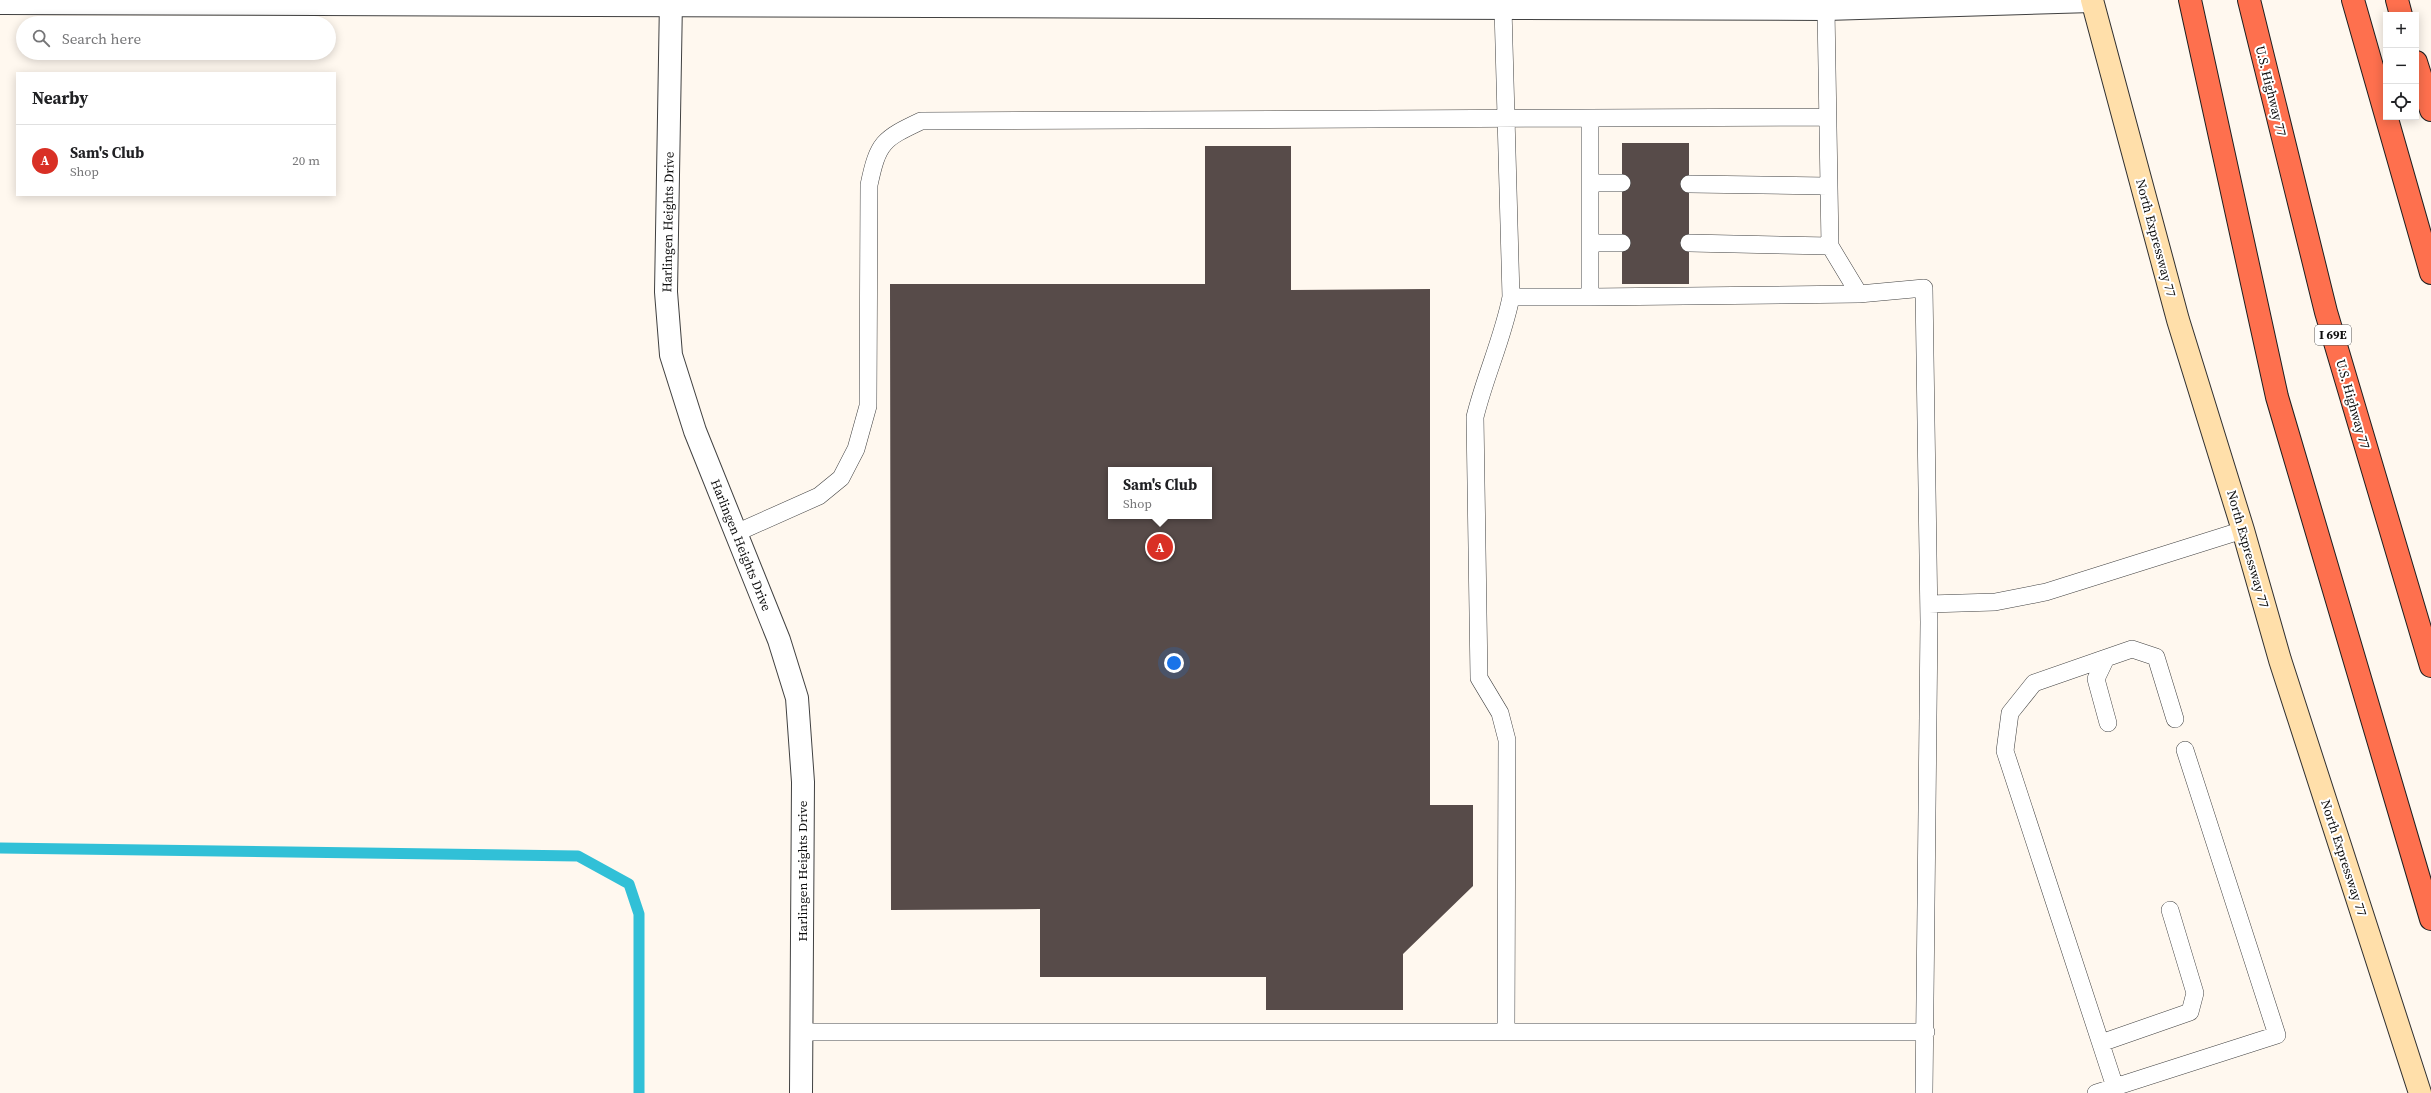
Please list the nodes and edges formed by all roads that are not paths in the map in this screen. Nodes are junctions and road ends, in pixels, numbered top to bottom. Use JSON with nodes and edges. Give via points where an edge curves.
{"nodes":[{"id":1,"x":2190,"y":0,"type":"edge"},
{"id":2,"x":2249,"y":0,"type":"edge"},
{"id":3,"x":2353,"y":0,"type":"edge"},
{"id":4,"x":2397,"y":0,"type":"edge"},
{"id":5,"x":36,"y":1,"type":"edge"},
{"id":6,"x":2092,"y":1,"type":"edge"},
{"id":7,"x":0,"y":2,"type":"edge"},
{"id":8,"x":671,"y":3,"type":"edge"},
{"id":9,"x":1503,"y":8,"type":"junction"},
{"id":10,"x":1826,"y":9,"type":"junction"},
{"id":11,"x":2400,"y":12,"type":"edge"},
{"id":12,"x":2419,"y":72,"type":"edge"},
{"id":13,"x":2431,"y":110,"type":"edge"},
{"id":14,"x":1827,"y":117,"type":"junction"},
{"id":15,"x":1590,"y":118,"type":"junction"},
{"id":16,"x":1506,"y":120,"type":"junction"},
{"id":17,"x":1590,"y":184,"type":"junction"},
{"id":18,"x":1622,"y":184,"type":"dead end"},
{"id":19,"x":1689,"y":184,"type":"dead end"},
{"id":20,"x":1827,"y":186,"type":"junction"},
{"id":21,"x":1590,"y":242,"type":"junction"},
{"id":22,"x":1622,"y":242,"type":"dead end"},
{"id":23,"x":1689,"y":243,"type":"dead end"},
{"id":24,"x":1830,"y":246,"type":"junction"},
{"id":25,"x":2431,"y":273,"type":"edge"},
{"id":26,"x":1859,"y":294,"type":"junction"},
{"id":27,"x":1511,"y":297,"type":"junction"},
{"id":28,"x":1590,"y":297,"type":"junction"},
{"id":29,"x":2243,"y":530,"type":"junction"},
{"id":30,"x":736,"y":533,"type":"junction"},
{"id":31,"x":1929,"y":604,"type":"junction"},
{"id":32,"x":2106,"y":658,"type":"junction"},
{"id":33,"x":2431,"y":666,"type":"edge"},
{"id":34,"x":2175,"y":719,"type":"dead end"},
{"id":35,"x":2108,"y":723,"type":"dead end"},
{"id":36,"x":2185,"y":750,"type":"dead end"},
{"id":37,"x":2170,"y":910,"type":"dead end"},
{"id":38,"x":2431,"y":919,"type":"edge"},
{"id":39,"x":801,"y":1032,"type":"junction"},
{"id":40,"x":1506,"y":1032,"type":"junction"},
{"id":41,"x":1926,"y":1032,"type":"junction"},
{"id":42,"x":2101,"y":1043,"type":"junction"},
{"id":43,"x":2115,"y":1087,"type":"junction"},
{"id":44,"x":801,"y":1093,"type":"edge"},
{"id":45,"x":1924,"y":1093,"type":"edge"},
{"id":46,"x":2096,"y":1093,"type":"edge"},
{"id":47,"x":2420,"y":1093,"type":"edge"}],
"edges":[{"from":1,"to":38,"type":"highway","via":[[2277,397]]},
{"from":2,"to":33,"type":"highway","name":"U.S. Highway 77","number":"I 69E","via":[[2326,312]]},
{"from":3,"to":25,"type":"highway"},
{"from":4,"to":11,"type":"highway"},
{"from":5,"to":7,"type":"street"},
{"from":5,"to":8,"type":"street"},
{"from":6,"to":10,"type":"street"},
{"from":6,"to":29,"type":"main road","name":"North Expressway 77","via":[[2178,320]]},
{"from":8,"to":9,"type":"street"},
{"from":8,"to":30,"type":"street","name":"Harlingen Heights Drive","via":[[666,292],[671,355],[695,431]]},
{"from":9,"to":10,"type":"street"},
{"from":9,"to":16,"type":"lane"},
{"from":10,"to":14,"type":"lane"},
{"from":12,"to":13,"type":"highway"},
{"from":14,"to":15,"type":"lane"},
{"from":14,"to":20,"type":"lane"},
{"from":15,"to":16,"type":"lane"},
{"from":15,"to":17,"type":"lane"},
{"from":16,"to":27,"type":"lane"},
{"from":16,"to":30,"type":"lane","via":[[921,121],[891,135],[875,157],[869,185],[868,406],[856,449],[841,478],[819,496]]},
{"from":17,"to":18,"type":"lane"},
{"from":17,"to":21,"type":"lane"},
{"from":19,"to":20,"type":"lane"},
{"from":20,"to":24,"type":"lane"},
{"from":21,"to":22,"type":"lane"},
{"from":21,"to":28,"type":"lane"},
{"from":23,"to":24,"type":"lane"},
{"from":24,"to":26,"type":"lane"},
{"from":26,"to":28,"type":"lane"},
{"from":26,"to":31,"type":"lane","via":[[1924,288]]},
{"from":27,"to":28,"type":"lane"},
{"from":27,"to":40,"type":"lane","via":[[1508,317],[1481,391],[1475,417],[1479,678],[1500,713],[1508,740]]},
{"from":29,"to":31,"type":"lane","via":[[2046,592],[1995,602]]},
{"from":29,"to":47,"type":"main road","name":"North Expressway 77","via":[[2280,660]]},
{"from":30,"to":39,"type":"street","name":"Harlingen Heights Drive","via":[[780,640],[797,698],[803,782]]},
{"from":31,"to":41,"type":"lane"},
{"from":32,"to":34,"type":"lane","via":[[2132,649],[2156,657]]},
{"from":32,"to":35,"type":"lane","via":[[2096,680]]},
{"from":32,"to":42,"type":"lane","via":[[2034,683],[2010,713],[2005,751]]},
{"from":36,"to":43,"type":"lane","via":[[2277,1035]]},
{"from":37,"to":42,"type":"lane","via":[[2195,993],[2190,1012]]},
{"from":39,"to":40,"type":"lane"},
{"from":39,"to":44,"type":"street","name":"Harlingen Heights Drive"},
{"from":40,"to":41,"type":"lane"},
{"from":41,"to":45,"type":"lane"},
{"from":42,"to":43,"type":"lane"},
{"from":43,"to":46,"type":"lane"}]}
